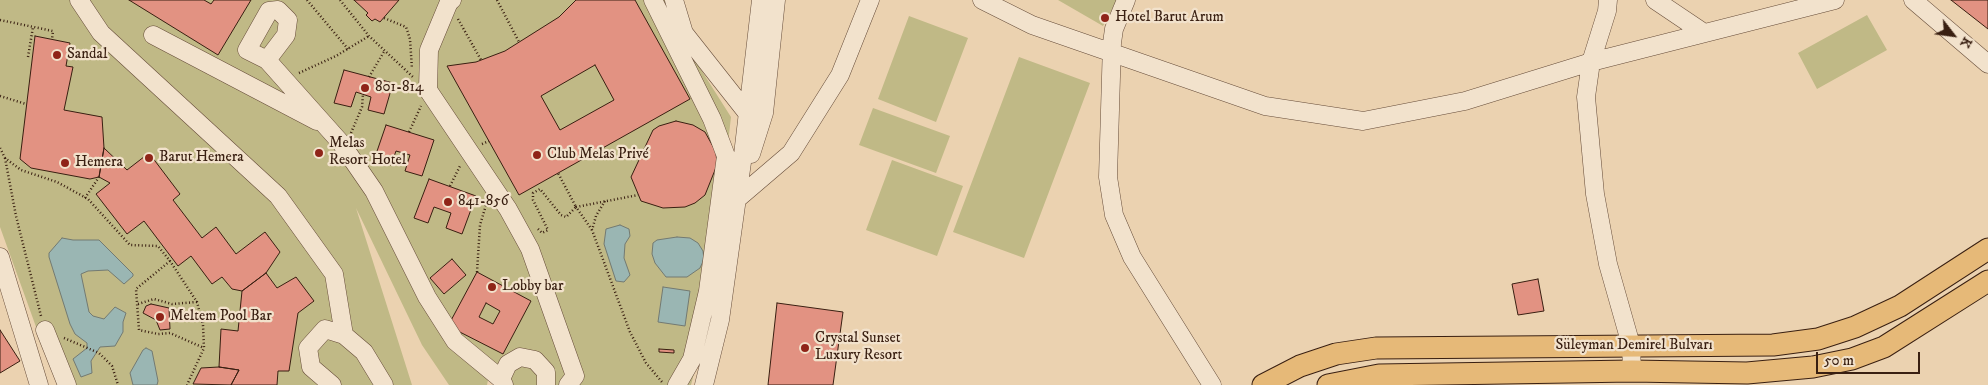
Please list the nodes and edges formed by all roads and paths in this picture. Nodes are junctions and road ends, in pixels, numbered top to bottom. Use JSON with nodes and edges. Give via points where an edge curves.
{"nodes":[{"id":1,"x":79,"y":0,"type":"edge"},
{"id":2,"x":307,"y":0,"type":"edge"},
{"id":3,"x":340,"y":0,"type":"edge"},
{"id":4,"x":497,"y":0,"type":"edge"},
{"id":5,"x":653,"y":0,"type":"edge"},
{"id":6,"x":674,"y":0,"type":"edge"},
{"id":7,"x":761,"y":0,"type":"edge"},
{"id":8,"x":776,"y":0,"type":"edge"},
{"id":9,"x":870,"y":0,"type":"edge"},
{"id":10,"x":982,"y":0,"type":"edge"},
{"id":11,"x":1126,"y":0,"type":"edge"},
{"id":12,"x":1608,"y":0,"type":"edge"},
{"id":13,"x":1655,"y":0,"type":"edge"},
{"id":14,"x":1835,"y":0,"type":"edge"},
{"id":15,"x":1913,"y":0,"type":"edge"},
{"id":16,"x":451,"y":1,"type":"edge"},
{"id":17,"x":384,"y":18,"type":"dead end"},
{"id":18,"x":0,"y":20,"type":"edge"},
{"id":19,"x":33,"y":27,"type":"junction"},
{"id":20,"x":1704,"y":33,"type":"junction"},
{"id":21,"x":153,"y":35,"type":"dead end"},
{"id":22,"x":369,"y":36,"type":"junction"},
{"id":23,"x":52,"y":40,"type":"dead end"},
{"id":24,"x":519,"y":42,"type":"dead end"},
{"id":25,"x":348,"y":49,"type":"junction"},
{"id":26,"x":385,"y":50,"type":"junction"},
{"id":27,"x":1112,"y":51,"type":"junction"},
{"id":28,"x":28,"y":57,"type":"dead end"},
{"id":29,"x":267,"y":60,"type":"dead end"},
{"id":30,"x":481,"y":60,"type":"dead end"},
{"id":31,"x":1591,"y":62,"type":"junction"},
{"id":32,"x":1988,"y":64,"type":"edge"},
{"id":33,"x":296,"y":72,"type":"dead end"},
{"id":34,"x":369,"y":77,"type":"dead end"},
{"id":35,"x":428,"y":90,"type":"junction"},
{"id":36,"x":363,"y":94,"type":"dead end"},
{"id":37,"x":0,"y":96,"type":"edge"},
{"id":38,"x":26,"y":104,"type":"dead end"},
{"id":39,"x":748,"y":114,"type":"junction"},
{"id":40,"x":328,"y":128,"type":"junction"},
{"id":41,"x":354,"y":130,"type":"dead end"},
{"id":42,"x":409,"y":132,"type":"dead end"},
{"id":43,"x":0,"y":148,"type":"edge"},
{"id":44,"x":469,"y":149,"type":"junction"},
{"id":45,"x":5,"y":158,"type":"junction"},
{"id":46,"x":558,"y":173,"type":"dead end"},
{"id":47,"x":99,"y":177,"type":"dead end"},
{"id":48,"x":493,"y":184,"type":"junction"},
{"id":49,"x":450,"y":186,"type":"dead end"},
{"id":50,"x":638,"y":194,"type":"dead end"},
{"id":51,"x":85,"y":198,"type":"junction"},
{"id":52,"x":736,"y":200,"type":"junction"},
{"id":53,"x":605,"y":201,"type":"junction"},
{"id":54,"x":576,"y":207,"type":"junction"},
{"id":55,"x":534,"y":222,"type":"dead end"},
{"id":56,"x":592,"y":230,"type":"junction"},
{"id":57,"x":1988,"y":249,"type":"edge"},
{"id":58,"x":0,"y":257,"type":"edge"},
{"id":59,"x":170,"y":261,"type":"junction"},
{"id":60,"x":477,"y":272,"type":"dead end"},
{"id":61,"x":1988,"y":281,"type":"edge"},
{"id":62,"x":197,"y":302,"type":"junction"},
{"id":63,"x":138,"y":304,"type":"junction"},
{"id":64,"x":45,"y":330,"type":"junction"},
{"id":65,"x":344,"y":335,"type":"junction"},
{"id":66,"x":1631,"y":345,"type":"junction"},
{"id":67,"x":204,"y":348,"type":"junction"},
{"id":68,"x":1632,"y":371,"type":"junction"},
{"id":69,"x":503,"y":382,"type":"edge"},
{"id":70,"x":39,"y":385,"type":"edge"},
{"id":71,"x":67,"y":385,"type":"edge"},
{"id":72,"x":118,"y":385,"type":"edge"},
{"id":73,"x":187,"y":385,"type":"edge"},
{"id":74,"x":332,"y":385,"type":"edge"},
{"id":75,"x":384,"y":385,"type":"edge"},
{"id":76,"x":546,"y":385,"type":"edge"},
{"id":77,"x":568,"y":385,"type":"edge"},
{"id":78,"x":664,"y":385,"type":"edge"},
{"id":79,"x":677,"y":385,"type":"edge"},
{"id":80,"x":704,"y":385,"type":"edge"},
{"id":81,"x":1212,"y":385,"type":"edge"},
{"id":82,"x":1263,"y":385,"type":"edge"},
{"id":83,"x":1328,"y":385,"type":"edge"}],
"edges":[{"from":1,"to":65,"type":"street","via":[[101,33],[278,196],[334,274]]},
{"from":2,"to":25,"type":"path"},
{"from":3,"to":22,"type":"path"},
{"from":4,"to":24,"type":"path"},
{"from":5,"to":79,"type":"street","via":[[712,119],[726,156],[708,291],[692,359]]},
{"from":6,"to":39,"type":"street","via":[[684,33]]},
{"from":7,"to":39,"type":"street"},
{"from":8,"to":52,"type":"street","via":[[764,113]]},
{"from":9,"to":52,"type":"street","via":[[840,74],[791,152]]},
{"from":10,"to":27,"type":"street","via":[[1032,24]]},
{"from":11,"to":27,"type":"street","via":[[1114,29]]},
{"from":12,"to":31,"type":"street","via":[[1608,11]]},
{"from":13,"to":20,"type":"street"},
{"from":14,"to":20,"type":"street"},
{"from":15,"to":32,"type":"street"},
{"from":16,"to":30,"type":"path"},
{"from":16,"to":35,"type":"street","via":[[429,50]]},
{"from":17,"to":26,"type":"path","via":[[406,27],[414,78]]},
{"from":18,"to":19,"type":"path"},
{"from":19,"to":23,"type":"path","via":[[53,31]]},
{"from":19,"to":28,"type":"path"},
{"from":20,"to":31,"type":"street"},
{"from":21,"to":40,"type":"street"},
{"from":22,"to":25,"type":"path"},
{"from":22,"to":26,"type":"path"},
{"from":25,"to":33,"type":"path","via":[[302,73]]},
{"from":26,"to":34,"type":"path"},
{"from":27,"to":31,"type":"street","via":[[1265,106],[1363,121],[1465,101]]},
{"from":27,"to":81,"type":"street","via":[[1108,178],[1114,215],[1132,257]]},
{"from":29,"to":40,"type":"street"},
{"from":31,"to":66,"type":"street","via":[[1586,97],[1595,194],[1608,264]]},
{"from":35,"to":42,"type":"path"},
{"from":35,"to":44,"type":"street"},
{"from":36,"to":41,"type":"path"},
{"from":37,"to":38,"type":"path"},
{"from":39,"to":52,"type":"street"},
{"from":40,"to":69,"type":"street","via":[[374,192],[426,297],[455,341]]},
{"from":43,"to":45,"type":"path"},
{"from":44,"to":48,"type":"street"},
{"from":44,"to":49,"type":"path"},
{"from":45,"to":51,"type":"path","via":[[21,170],[57,182]]},
{"from":45,"to":64,"type":"path"},
{"from":46,"to":54,"type":"path"},
{"from":47,"to":51,"type":"path"},
{"from":48,"to":60,"type":"path","via":[[480,225]]},
{"from":48,"to":77,"type":"street","via":[[530,249],[575,376]]},
{"from":50,"to":53,"type":"path"},
{"from":51,"to":59,"type":"path","via":[[130,244],[158,246]]},
{"from":52,"to":80,"type":"street","via":[[720,320]]},
{"from":53,"to":54,"type":"path"},
{"from":53,"to":56,"type":"path"},
{"from":54,"to":55,"type":"path","via":[[566,217],[561,215],[540,189],[533,193],[533,200],[548,230],[542,233]]},
{"from":54,"to":56,"type":"path"},
{"from":56,"to":78,"type":"path","via":[[630,332],[646,363]]},
{"from":57,"to":66,"type":"main road","name":"Süleyman Demirel Bulvarı","via":[[1900,306],[1818,339],[1773,344]]},
{"from":58,"to":70,"type":"street"},
{"from":59,"to":62,"type":"path"},
{"from":59,"to":63,"type":"path","via":[[136,289]]},
{"from":61,"to":68,"type":"main road","name":"Süleyman Demirel Bulvarı","via":[[1884,347],[1852,359],[1813,367],[1747,373]]},
{"from":62,"to":63,"type":"path","via":[[172,304],[154,299]]},
{"from":62,"to":67,"type":"path"},
{"from":63,"to":67,"type":"path","via":[[138,330],[170,333]]},
{"from":64,"to":71,"type":"street"},
{"from":64,"to":72,"type":"path","via":[[99,353],[112,366]]},
{"from":65,"to":74,"type":"street","via":[[325,329],[308,348],[310,367]]},
{"from":65,"to":75,"type":"street","via":[[364,352]]},
{"from":66,"to":68,"type":"street"},
{"from":66,"to":82,"type":"main road","name":"Süleyman Demirel Bulvarı","via":[[1376,348],[1336,354],[1300,366]]},
{"from":67,"to":73,"type":"path"},
{"from":68,"to":83,"type":"main road","name":"Süleyman Demirel Bulvarı","via":[[1379,375]]},
{"from":69,"to":76,"type":"street","via":[[508,364],[520,357],[535,360],[546,372]]}]}
